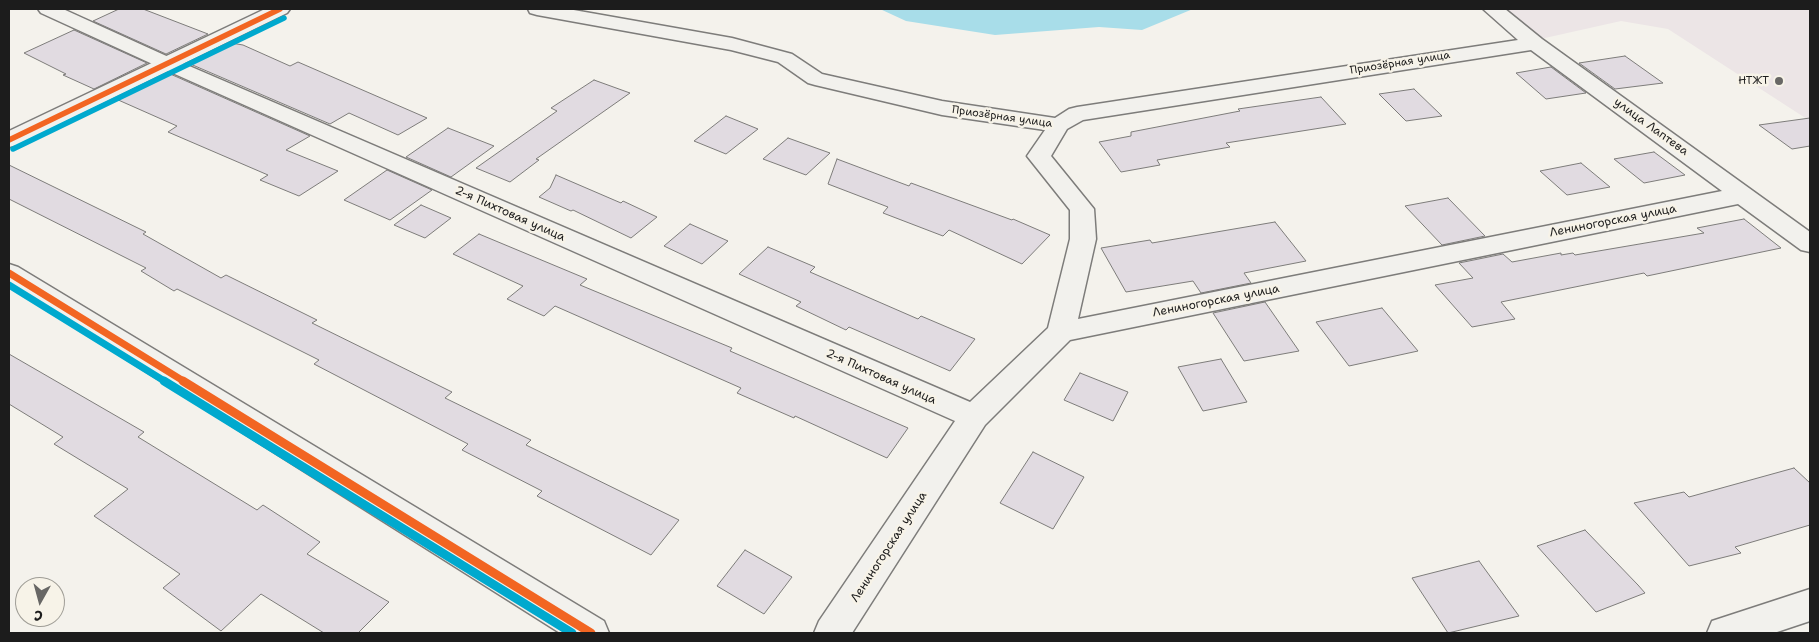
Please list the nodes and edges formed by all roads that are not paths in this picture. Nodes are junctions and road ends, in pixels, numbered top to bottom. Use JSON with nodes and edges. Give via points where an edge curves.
{"nodes":[{"id":1,"x":48,"y":9,"type":"edge"},
{"id":2,"x":280,"y":9,"type":"edge"},
{"id":3,"x":536,"y":9,"type":"edge"},
{"id":4,"x":1493,"y":9,"type":"edge"},
{"id":5,"x":1535,"y":42,"type":"junction"},
{"id":6,"x":166,"y":63,"type":"junction"},
{"id":7,"x":1059,"y":125,"type":"junction"},
{"id":8,"x":9,"y":140,"type":"edge"},
{"id":9,"x":1743,"y":195,"type":"junction"},
{"id":10,"x":1810,"y":244,"type":"edge"},
{"id":11,"x":9,"y":273,"type":"edge"},
{"id":12,"x":1061,"y":332,"type":"junction"},
{"id":13,"x":974,"y":417,"type":"junction"},
{"id":14,"x":1810,"y":605,"type":"edge"},
{"id":15,"x":591,"y":633,"type":"edge"},
{"id":16,"x":832,"y":633,"type":"edge"},
{"id":17,"x":1725,"y":633,"type":"edge"}],
"edges":[{"from":1,"to":6,"type":"street","name":"2-я Пихтовая улица"},
{"from":2,"to":6,"type":"street"},
{"from":3,"to":7,"type":"street","name":"Приозёрная улица","via":[[732,44],[785,58],[815,79],[942,108]]},
{"from":4,"to":5,"type":"street","name":"улица Лаптева"},
{"from":5,"to":7,"type":"street","name":"Приозёрная улица","via":[[1077,114]]},
{"from":5,"to":9,"type":"street","name":"улица Лаптева"},
{"from":6,"to":8,"type":"street"},
{"from":6,"to":13,"type":"street","name":"2-я Пихтовая улица"},
{"from":7,"to":12,"type":"street","via":[[1039,156],[1082,209],[1083,238]]},
{"from":9,"to":10,"type":"street","name":"улица Лаптева"},
{"from":9,"to":12,"type":"street","name":"Лениногорская улица"},
{"from":11,"to":15,"type":"street"},
{"from":12,"to":13,"type":"street","name":"Лениногорская улица"},
{"from":13,"to":16,"type":"street","name":"Лениногорская улица"},
{"from":14,"to":17,"type":"street"}]}
